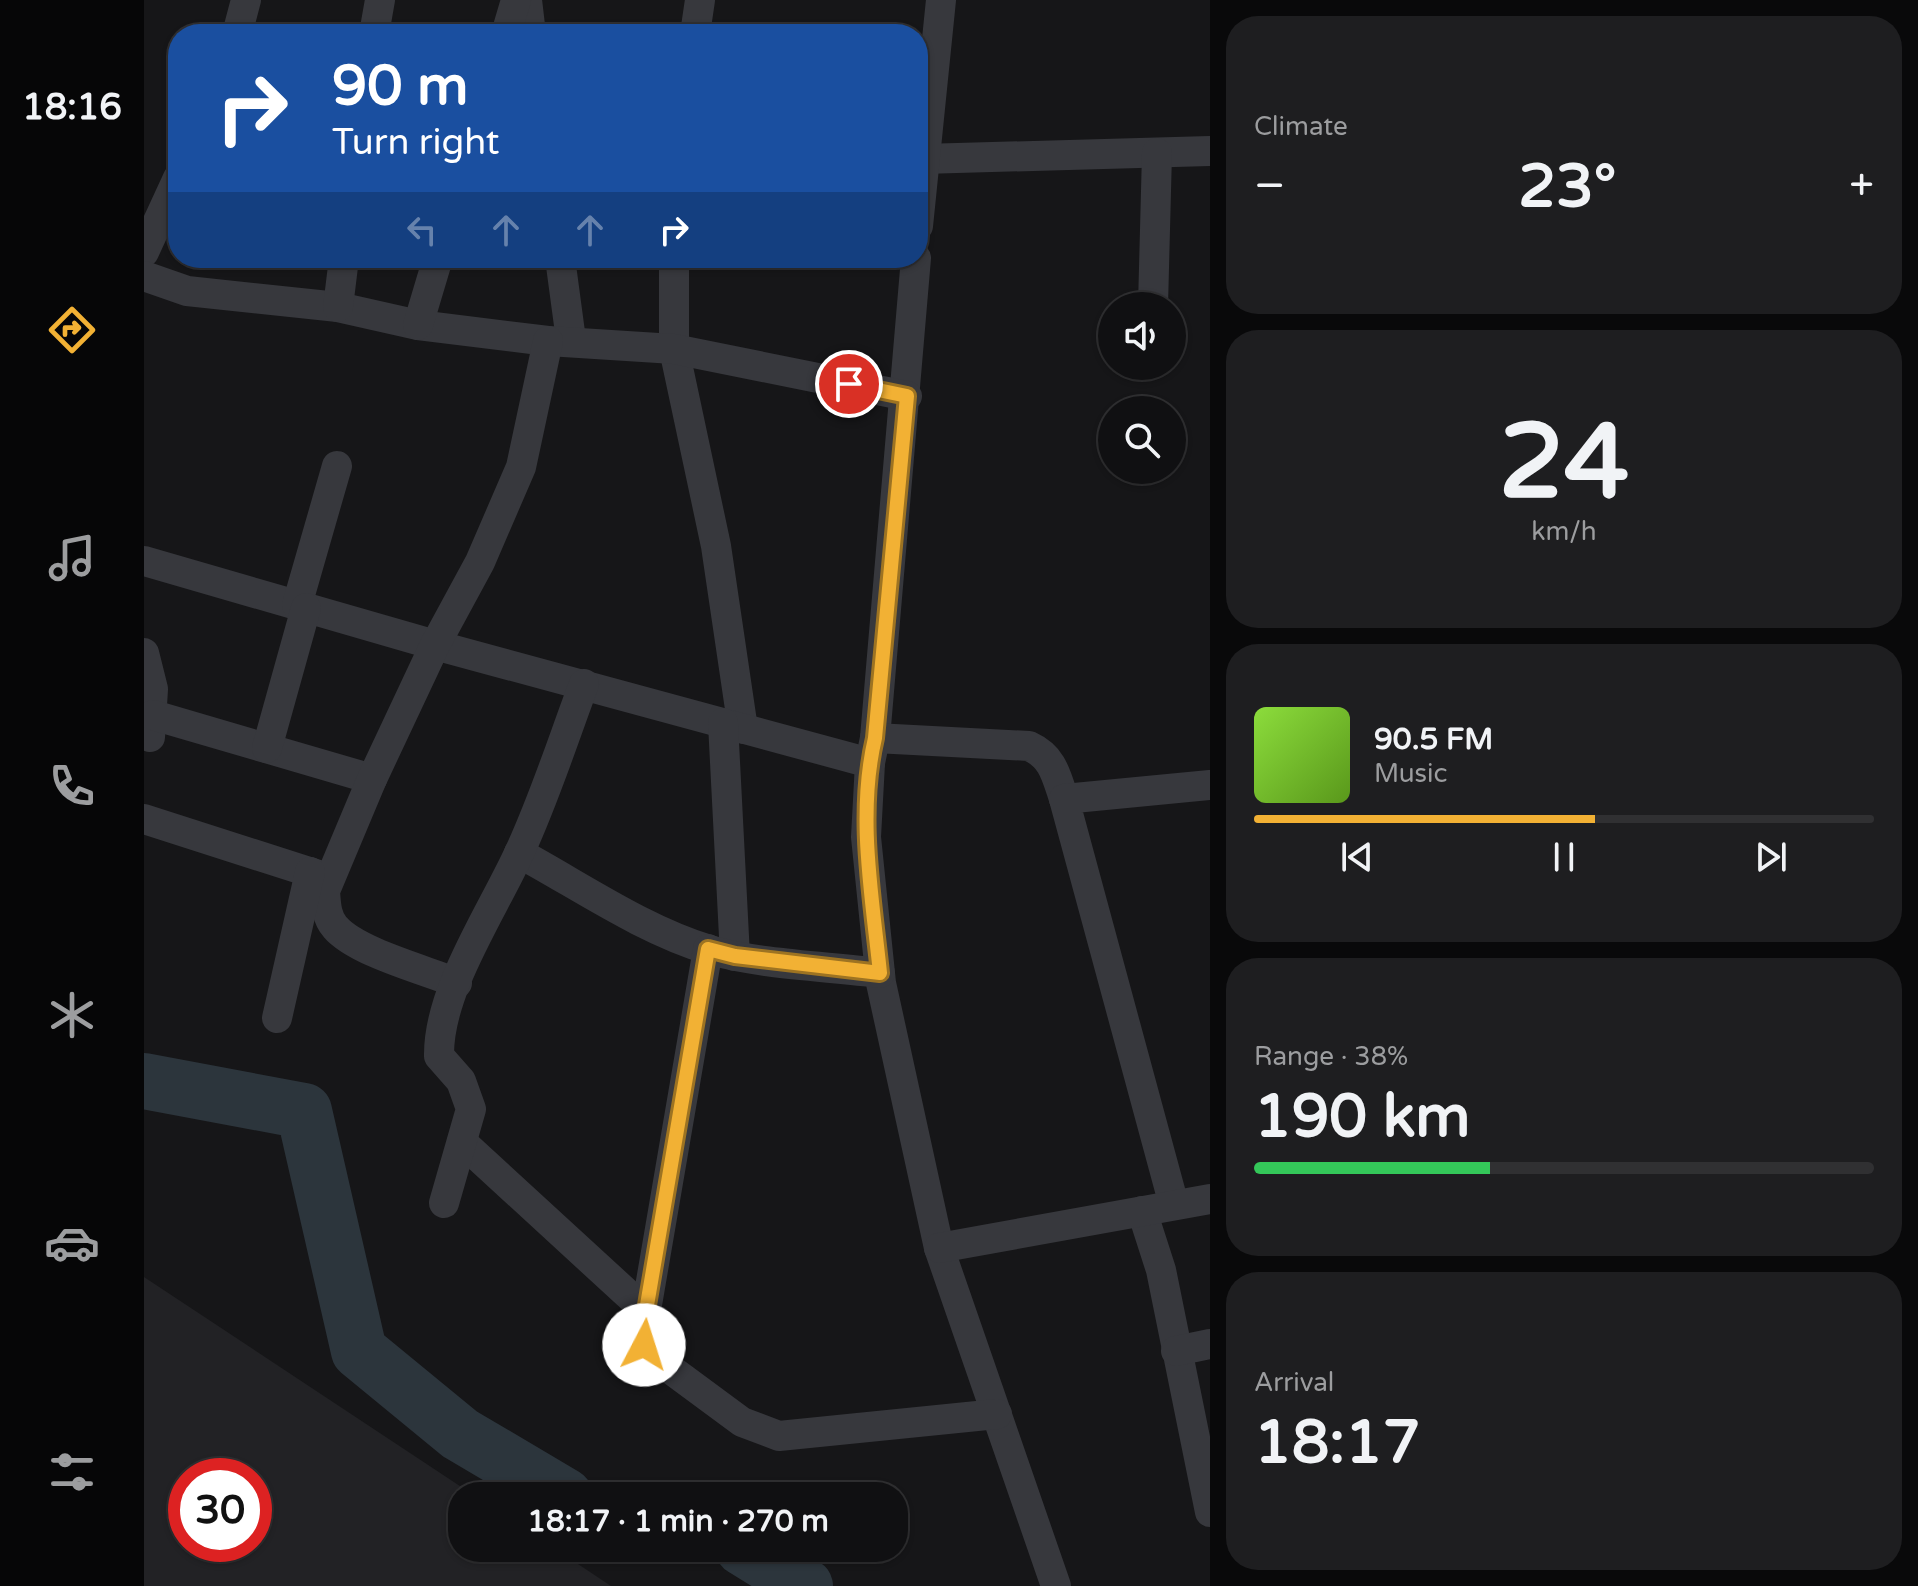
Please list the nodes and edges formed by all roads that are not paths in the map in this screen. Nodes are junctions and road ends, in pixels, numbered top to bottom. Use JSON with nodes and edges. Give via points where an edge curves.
{"nodes":[{"id":1,"x":246,"y":0,"type":"edge"},
{"id":2,"x":380,"y":0,"type":"edge"},
{"id":3,"x":516,"y":0,"type":"edge"},
{"id":4,"x":527,"y":0,"type":"edge"},
{"id":5,"x":700,"y":0,"type":"edge"},
{"id":6,"x":941,"y":0,"type":"edge"},
{"id":7,"x":240,"y":24,"type":"edge"},
{"id":8,"x":376,"y":24,"type":"edge"},
{"id":9,"x":509,"y":24,"type":"edge"},
{"id":10,"x":530,"y":24,"type":"edge"},
{"id":11,"x":696,"y":24,"type":"edge"},
{"id":12,"x":928,"y":109,"type":"edge"},
{"id":13,"x":1210,"y":151,"type":"edge"},
{"id":14,"x":1157,"y":153,"type":"junction"},
{"id":15,"x":928,"y":159,"type":"edge"},
{"id":16,"x":168,"y":207,"type":"edge"},
{"id":17,"x":343,"y":268,"type":"edge"},
{"id":18,"x":435,"y":268,"type":"edge"},
{"id":19,"x":560,"y":268,"type":"edge"},
{"id":20,"x":674,"y":268,"type":"edge"},
{"id":21,"x":915,"y":268,"type":"edge"},
{"id":22,"x":145,"y":273,"type":"edge"},
{"id":23,"x":1153,"y":292,"type":"edge"},
{"id":24,"x":338,"y":307,"type":"junction"},
{"id":25,"x":418,"y":325,"type":"junction"},
{"id":26,"x":559,"y":341,"type":"junction"},
{"id":27,"x":674,"y":349,"type":"junction"},
{"id":28,"x":907,"y":396,"type":"junction"},
{"id":29,"x":337,"y":466,"type":"dead end"},
{"id":30,"x":144,"y":561,"type":"edge"},
{"id":31,"x":302,"y":607,"type":"junction"},
{"id":32,"x":435,"y":645,"type":"junction"},
{"id":33,"x":144,"y":653,"type":"edge"},
{"id":34,"x":584,"y":684,"type":"junction"},
{"id":35,"x":733,"y":726,"type":"junction"},
{"id":36,"x":148,"y":736,"type":"edge"},
{"id":37,"x":267,"y":748,"type":"junction"},
{"id":38,"x":872,"y":750,"type":"junction"},
{"id":39,"x":372,"y":779,"type":"junction"},
{"id":40,"x":1210,"y":785,"type":"edge"},
{"id":41,"x":1064,"y":799,"type":"junction"},
{"id":42,"x":144,"y":819,"type":"edge"},
{"id":43,"x":519,"y":853,"type":"junction"},
{"id":44,"x":319,"y":875,"type":"junction"},
{"id":45,"x":722,"y":953,"type":"junction"},
{"id":46,"x":880,"y":973,"type":"junction"},
{"id":47,"x":457,"y":983,"type":"junction"},
{"id":48,"x":277,"y":1018,"type":"dead end"},
{"id":49,"x":462,"y":1142,"type":"junction"},
{"id":50,"x":1210,"y":1199,"type":"edge"},
{"id":51,"x":444,"y":1203,"type":"dead end"},
{"id":52,"x":1174,"y":1205,"type":"junction"},
{"id":53,"x":1142,"y":1211,"type":"junction"},
{"id":54,"x":939,"y":1248,"type":"junction"},
{"id":55,"x":646,"y":1311,"type":"junction"},
{"id":56,"x":1210,"y":1344,"type":"edge"},
{"id":57,"x":1176,"y":1351,"type":"junction"},
{"id":58,"x":997,"y":1414,"type":"junction"},
{"id":59,"x":1210,"y":1512,"type":"edge"},
{"id":60,"x":1056,"y":1586,"type":"edge"}],
"edges":[{"from":1,"to":7,"type":"street"},
{"from":2,"to":8,"type":"street"},
{"from":3,"to":9,"type":"street"},
{"from":4,"to":10,"type":"street"},
{"from":5,"to":11,"type":"street"},
{"from":6,"to":12,"type":"street"},
{"from":13,"to":14,"type":"street"},
{"from":14,"to":15,"type":"street"},
{"from":14,"to":23,"type":"street"},
{"from":16,"to":22,"type":"street"},
{"from":17,"to":24,"type":"street"},
{"from":18,"to":25,"type":"street"},
{"from":19,"to":26,"type":"street"},
{"from":20,"to":27,"type":"street"},
{"from":21,"to":28,"type":"street"},
{"from":22,"to":24,"type":"street","via":[[187,291]]},
{"from":24,"to":25,"type":"street"},
{"from":25,"to":26,"type":"street"},
{"from":26,"to":27,"type":"street"},
{"from":26,"to":32,"type":"street","via":[[521,467],[480,562]]},
{"from":27,"to":28,"type":"street"},
{"from":27,"to":35,"type":"street","via":[[716,546]]},
{"from":28,"to":38,"type":"street"},
{"from":29,"to":31,"type":"street"},
{"from":30,"to":31,"type":"street"},
{"from":31,"to":32,"type":"street"},
{"from":31,"to":37,"type":"street"},
{"from":32,"to":34,"type":"street"},
{"from":32,"to":39,"type":"street"},
{"from":33,"to":36,"type":"street","via":[[153,689]]},
{"from":34,"to":35,"type":"street"},
{"from":34,"to":43,"type":"street"},
{"from":35,"to":38,"type":"street"},
{"from":35,"to":45,"type":"street"},
{"from":36,"to":37,"type":"street"},
{"from":37,"to":39,"type":"street"},
{"from":38,"to":41,"type":"street","via":[[1029,746],[1053,765]]},
{"from":38,"to":46,"type":"street","via":[[866,837]]},
{"from":39,"to":44,"type":"street"},
{"from":40,"to":41,"type":"street"},
{"from":41,"to":52,"type":"street"},
{"from":42,"to":44,"type":"street"},
{"from":43,"to":45,"type":"street","via":[[667,934]]},
{"from":43,"to":47,"type":"street"},
{"from":44,"to":47,"type":"street","via":[[334,927],[355,942]]},
{"from":44,"to":48,"type":"street"},
{"from":45,"to":46,"type":"street"},
{"from":45,"to":55,"type":"street"},
{"from":46,"to":54,"type":"street"},
{"from":47,"to":49,"type":"street","via":[[439,1056],[470,1096]]},
{"from":49,"to":51,"type":"street"},
{"from":49,"to":55,"type":"street"},
{"from":50,"to":52,"type":"street"},
{"from":52,"to":53,"type":"street"},
{"from":53,"to":54,"type":"street"},
{"from":53,"to":57,"type":"street","via":[[1161,1270]]},
{"from":54,"to":58,"type":"street"},
{"from":55,"to":58,"type":"street","via":[[644,1345],[654,1357],[760,1432],[802,1435]]},
{"from":56,"to":57,"type":"street"},
{"from":57,"to":59,"type":"street"},
{"from":58,"to":60,"type":"street"}]}
